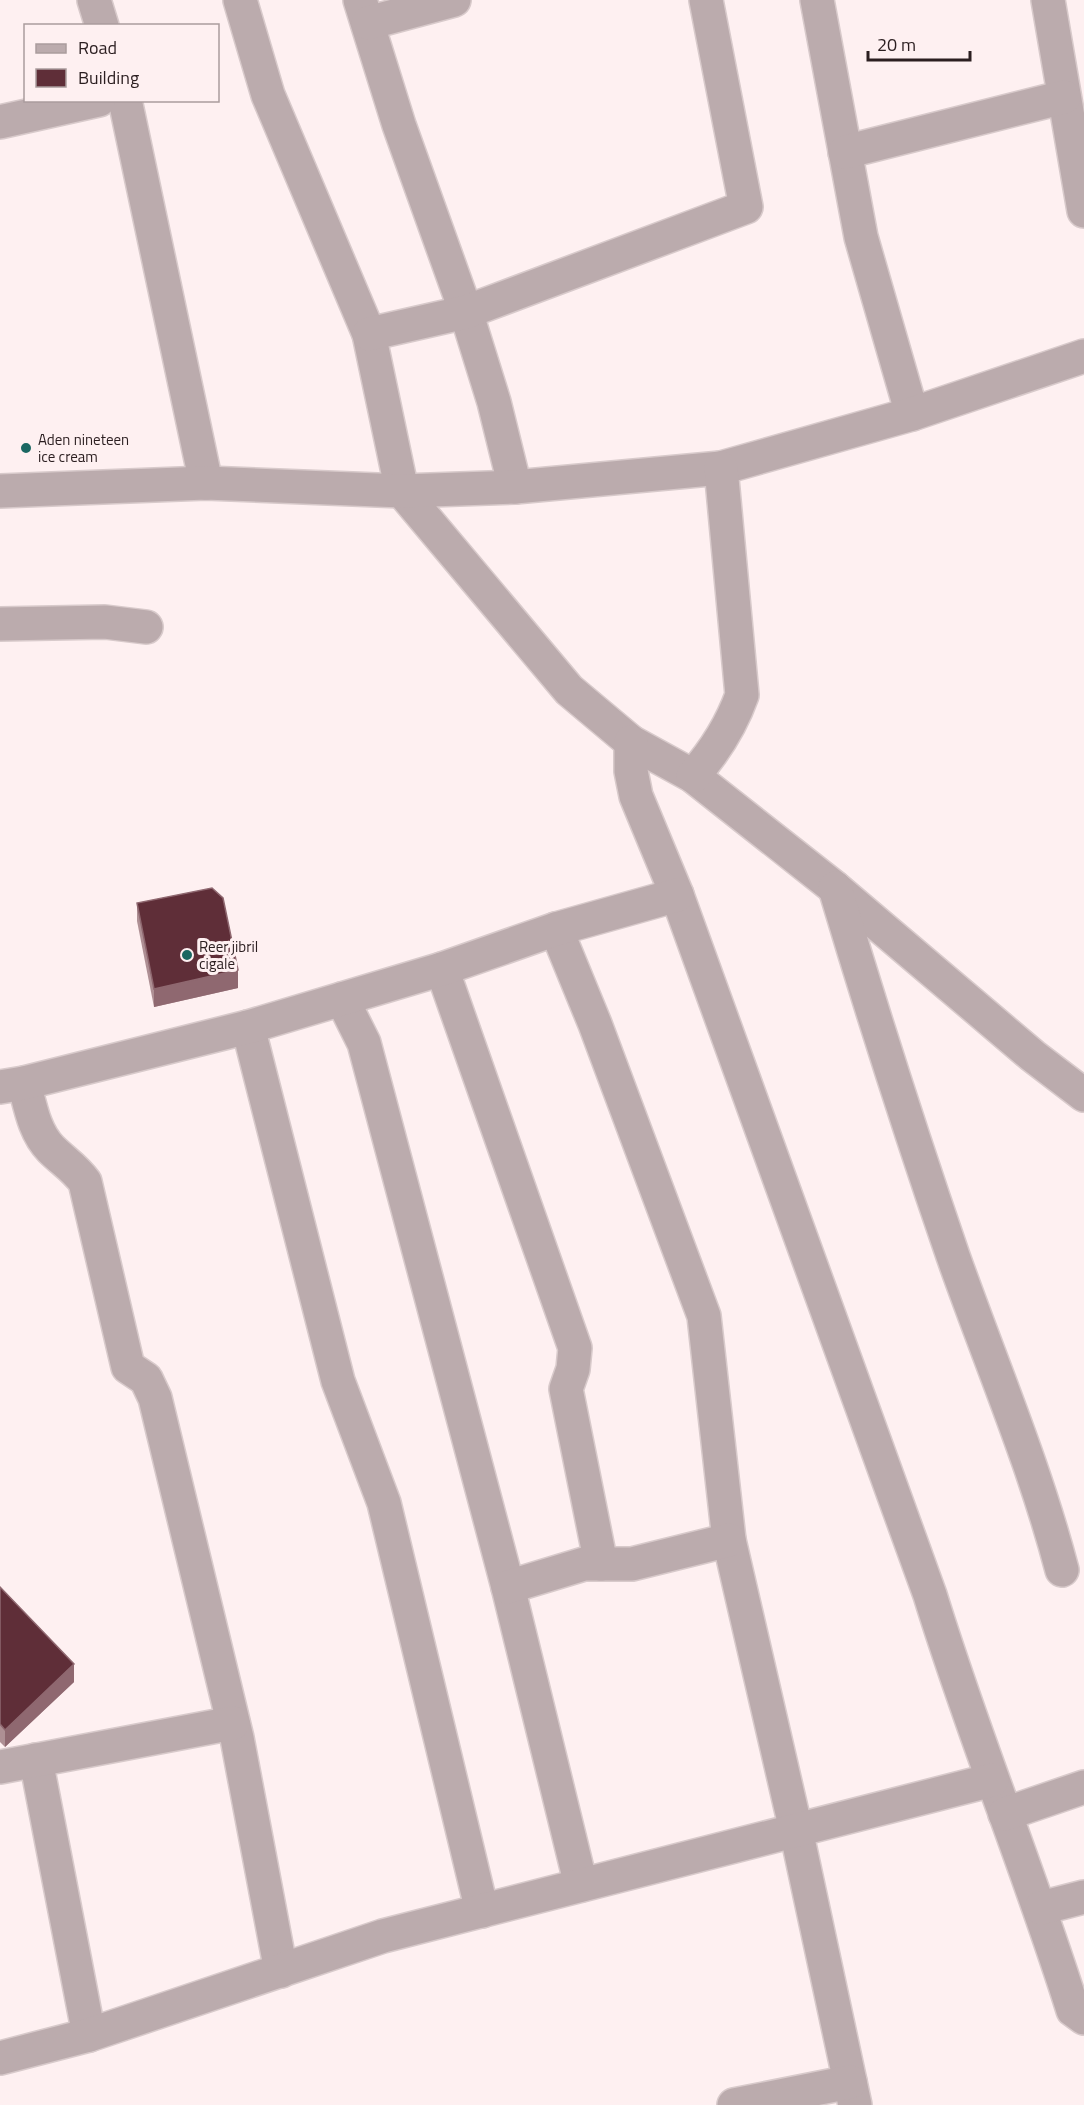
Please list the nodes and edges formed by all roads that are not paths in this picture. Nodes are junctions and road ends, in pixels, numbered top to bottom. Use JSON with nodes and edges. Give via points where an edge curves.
{"nodes":[{"id":1,"x":94,"y":0,"type":"edge"},
{"id":2,"x":240,"y":0,"type":"edge"},
{"id":3,"x":454,"y":0,"type":"edge"},
{"id":4,"x":706,"y":0,"type":"edge"},
{"id":5,"x":817,"y":0,"type":"edge"},
{"id":6,"x":1048,"y":0,"type":"edge"},
{"id":7,"x":364,"y":11,"type":"edge"},
{"id":8,"x":101,"y":24,"type":"edge"},
{"id":9,"x":1064,"y":97,"type":"junction"},
{"id":10,"x":90,"y":102,"type":"edge"},
{"id":11,"x":125,"y":102,"type":"edge"},
{"id":12,"x":0,"y":122,"type":"edge"},
{"id":13,"x":845,"y":152,"type":"junction"},
{"id":14,"x":1082,"y":193,"type":"edge"},
{"id":15,"x":466,"y":312,"type":"junction"},
{"id":16,"x":369,"y":334,"type":"junction"},
{"id":17,"x":1084,"y":356,"type":"edge"},
{"id":18,"x":912,"y":414,"type":"junction"},
{"id":19,"x":721,"y":468,"type":"junction"},
{"id":20,"x":206,"y":483,"type":"junction"},
{"id":21,"x":515,"y":486,"type":"junction"},
{"id":22,"x":0,"y":491,"type":"edge"},
{"id":23,"x":402,"y":491,"type":"junction"},
{"id":24,"x":0,"y":624,"type":"edge"},
{"id":25,"x":146,"y":627,"type":"dead end"},
{"id":26,"x":632,"y":742,"type":"junction"},
{"id":27,"x":693,"y":776,"type":"junction"},
{"id":28,"x":835,"y":888,"type":"junction"},
{"id":29,"x":677,"y":895,"type":"junction"},
{"id":30,"x":556,"y":929,"type":"junction"},
{"id":31,"x":442,"y":969,"type":"junction"},
{"id":32,"x":342,"y":999,"type":"junction"},
{"id":33,"x":248,"y":1027,"type":"junction"},
{"id":34,"x":12,"y":1085,"type":"edge"},
{"id":35,"x":1084,"y":1095,"type":"edge"},
{"id":36,"x":729,"y":1540,"type":"junction"},
{"id":37,"x":602,"y":1564,"type":"junction"},
{"id":38,"x":1062,"y":1570,"type":"dead end"},
{"id":39,"x":508,"y":1587,"type":"junction"},
{"id":40,"x":233,"y":1723,"type":"junction"},
{"id":41,"x":36,"y":1760,"type":"junction"},
{"id":42,"x":0,"y":1767,"type":"edge"},
{"id":43,"x":992,"y":1780,"type":"junction"},
{"id":44,"x":1084,"y":1787,"type":"edge"},
{"id":45,"x":1005,"y":1814,"type":"junction"},
{"id":46,"x":796,"y":1830,"type":"junction"},
{"id":47,"x":582,"y":1885,"type":"junction"},
{"id":48,"x":1084,"y":1897,"type":"edge"},
{"id":49,"x":1041,"y":1908,"type":"junction"},
{"id":50,"x":482,"y":1911,"type":"junction"},
{"id":51,"x":281,"y":1971,"type":"junction"},
{"id":52,"x":1084,"y":2018,"type":"edge"},
{"id":53,"x":89,"y":2036,"type":"junction"},
{"id":54,"x":0,"y":2058,"type":"edge"},
{"id":55,"x":852,"y":2093,"type":"edge"},
{"id":56,"x":734,"y":2105,"type":"edge"}],
"edges":[{"from":1,"to":8,"type":"street"},
{"from":2,"to":16,"type":"street","via":[[268,95]]},
{"from":3,"to":7,"type":"street"},
{"from":4,"to":15,"type":"street","via":[[746,207]]},
{"from":5,"to":13,"type":"street"},
{"from":6,"to":9,"type":"street"},
{"from":7,"to":15,"type":"street","via":[[399,125]]},
{"from":9,"to":13,"type":"street"},
{"from":9,"to":14,"type":"street"},
{"from":10,"to":12,"type":"street"},
{"from":11,"to":20,"type":"street"},
{"from":13,"to":18,"type":"street","via":[[861,237]]},
{"from":15,"to":16,"type":"street"},
{"from":15,"to":21,"type":"street"},
{"from":16,"to":23,"type":"street"},
{"from":17,"to":18,"type":"street"},
{"from":18,"to":19,"type":"street"},
{"from":19,"to":21,"type":"street"},
{"from":19,"to":27,"type":"street","via":[[742,695],[734,719]]},
{"from":20,"to":22,"type":"street"},
{"from":20,"to":23,"type":"street"},
{"from":21,"to":23,"type":"street"},
{"from":23,"to":26,"type":"street","via":[[569,690]]},
{"from":24,"to":25,"type":"street","via":[[105,621]]},
{"from":26,"to":27,"type":"street"},
{"from":26,"to":29,"type":"street","via":[[636,796]]},
{"from":27,"to":28,"type":"street"},
{"from":28,"to":35,"type":"street"},
{"from":28,"to":38,"type":"street","via":[[881,1041],[953,1257],[1047,1512]]},
{"from":29,"to":30,"type":"street"},
{"from":29,"to":43,"type":"street","via":[[930,1595]]},
{"from":30,"to":31,"type":"street"},
{"from":30,"to":36,"type":"street","via":[[704,1316]]},
{"from":31,"to":32,"type":"street"},
{"from":31,"to":37,"type":"street","via":[[575,1348],[567,1389],[569,1411]]},
{"from":32,"to":33,"type":"street"},
{"from":32,"to":39,"type":"street","via":[[364,1043]]},
{"from":33,"to":34,"type":"street"},
{"from":33,"to":50,"type":"street","via":[[338,1381],[384,1503]]},
{"from":34,"to":40,"type":"street","via":[[50,1148],[73,1166],[85,1182],[128,1367],[146,1379],[155,1398]]},
{"from":36,"to":37,"type":"street","via":[[632,1564]]},
{"from":36,"to":46,"type":"street"},
{"from":37,"to":39,"type":"street","via":[[584,1564]]},
{"from":39,"to":47,"type":"street"},
{"from":40,"to":41,"type":"street"},
{"from":40,"to":51,"type":"street"},
{"from":41,"to":42,"type":"street"},
{"from":41,"to":53,"type":"street"},
{"from":43,"to":45,"type":"street"},
{"from":43,"to":46,"type":"street"},
{"from":44,"to":45,"type":"street"},
{"from":45,"to":49,"type":"street"},
{"from":46,"to":47,"type":"street"},
{"from":46,"to":55,"type":"street"},
{"from":47,"to":50,"type":"street"},
{"from":48,"to":49,"type":"street"},
{"from":49,"to":52,"type":"street","via":[[1073,2010]]},
{"from":50,"to":51,"type":"street","via":[[383,1936]]},
{"from":51,"to":53,"type":"street"},
{"from":53,"to":54,"type":"street"},
{"from":55,"to":56,"type":"street"}]}
